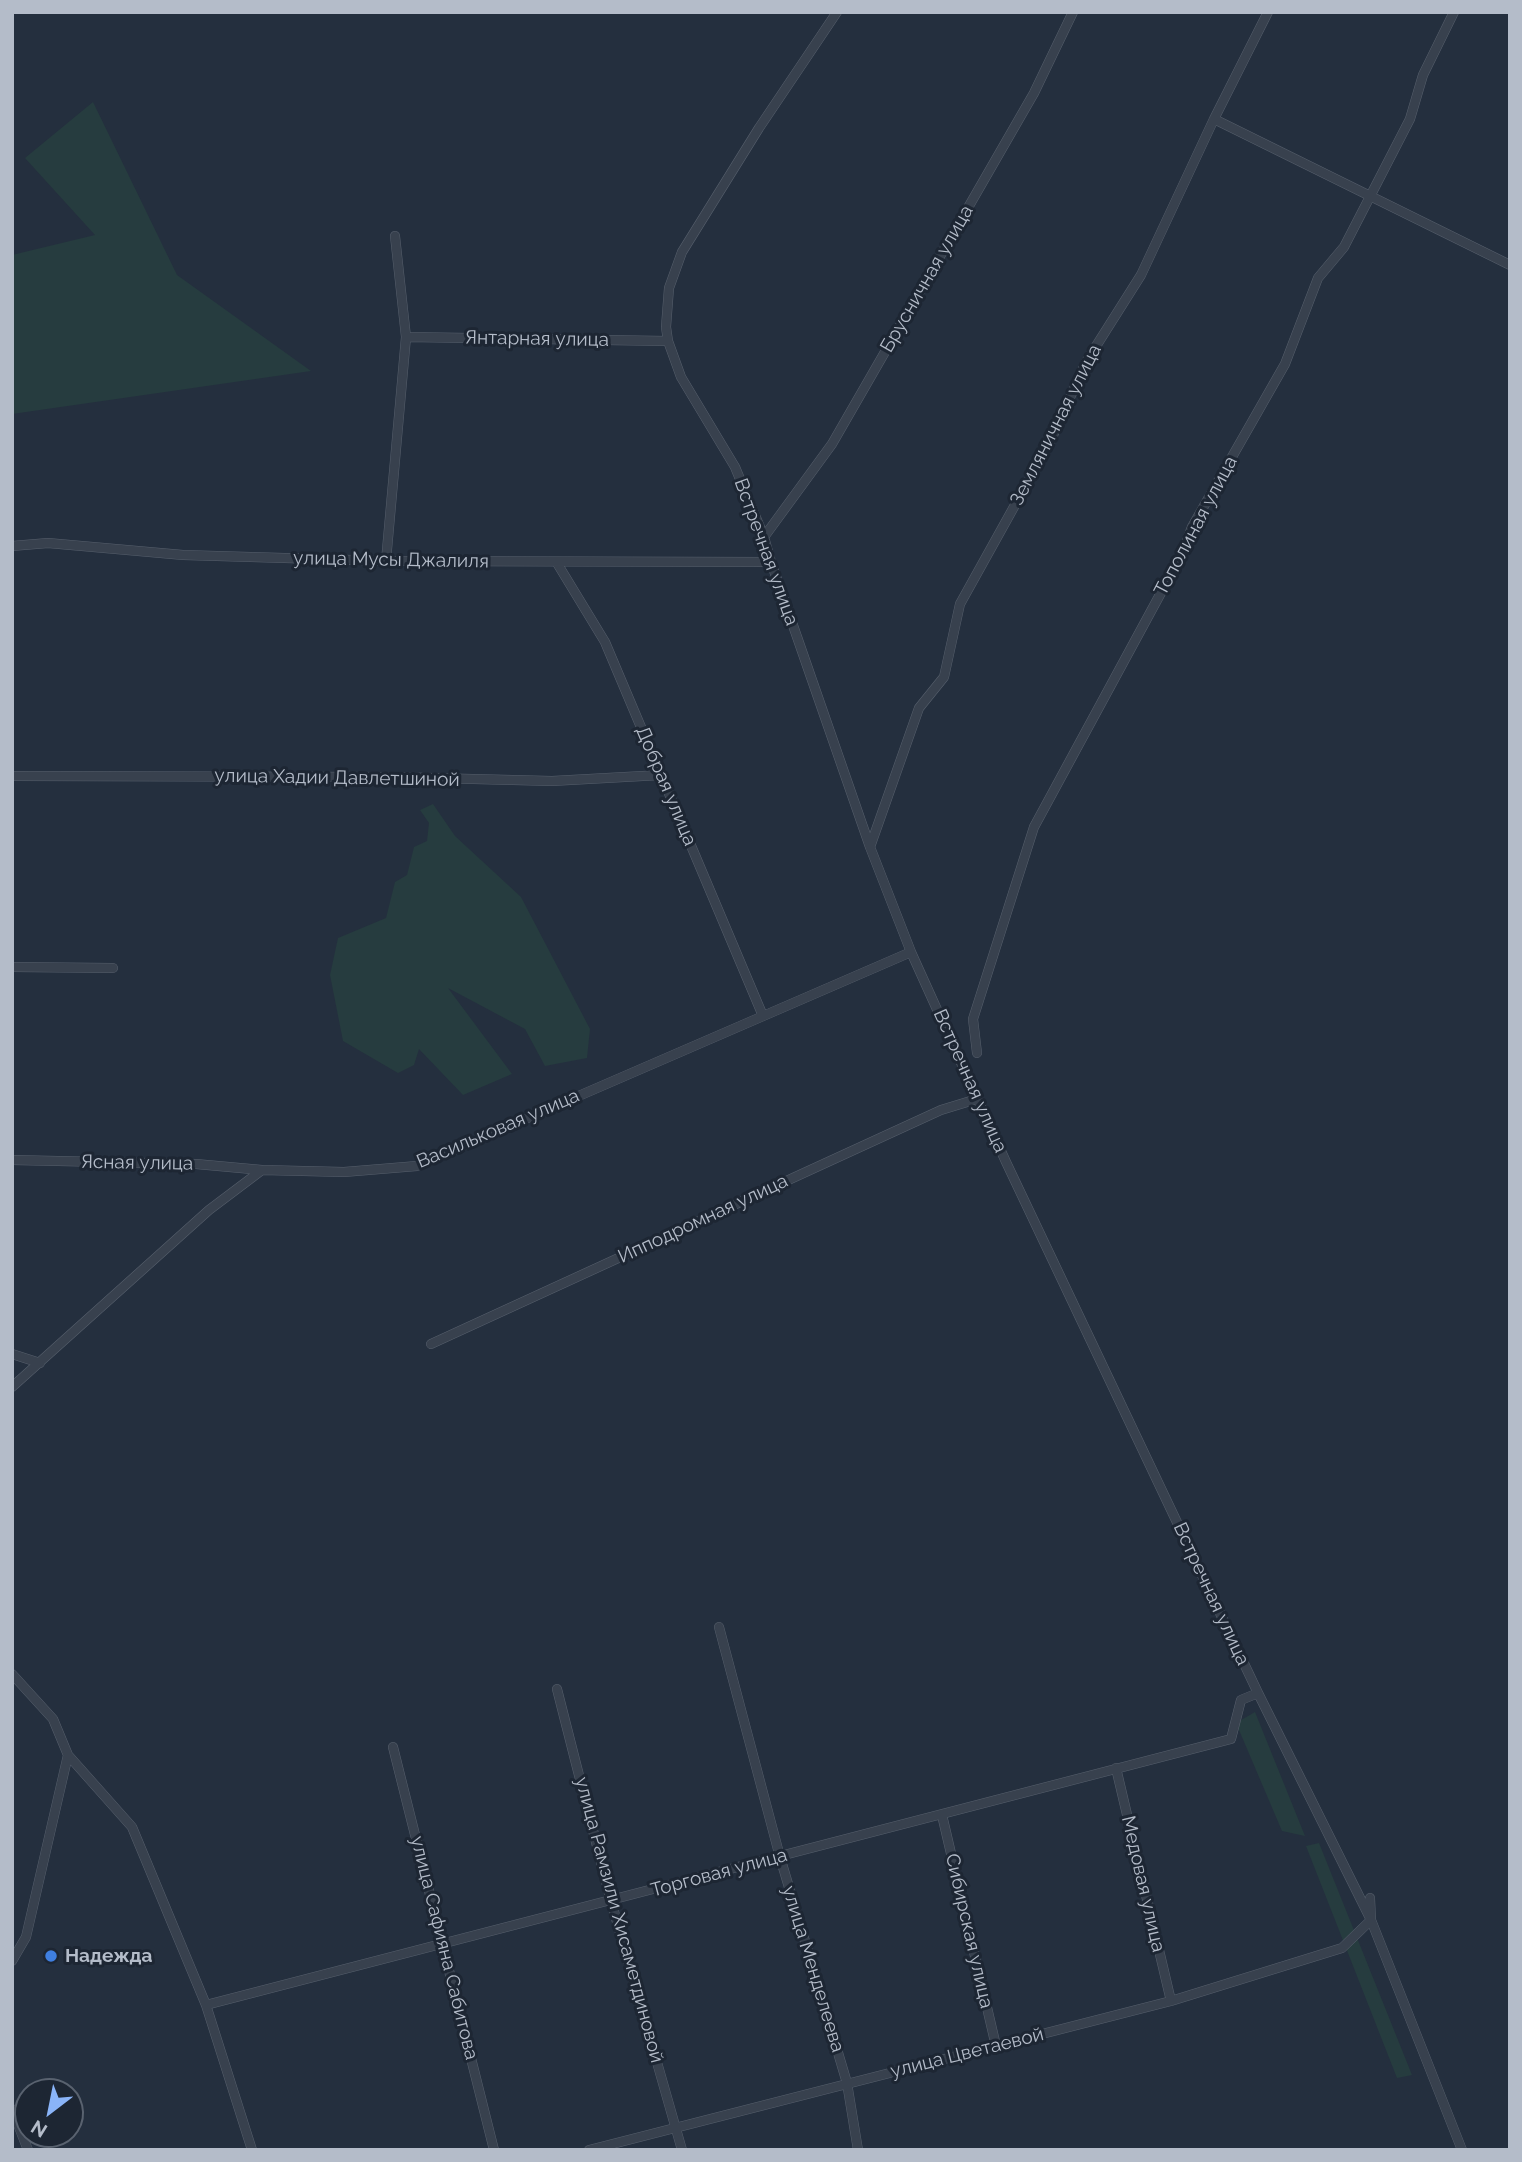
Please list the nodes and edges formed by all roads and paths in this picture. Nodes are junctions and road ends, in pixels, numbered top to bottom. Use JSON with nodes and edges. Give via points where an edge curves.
{"nodes":[{"id":1,"x":837,"y":12,"type":"edge"},
{"id":2,"x":1073,"y":12,"type":"edge"},
{"id":3,"x":1268,"y":12,"type":"edge"},
{"id":4,"x":1454,"y":12,"type":"edge"},
{"id":5,"x":1214,"y":119,"type":"junction"},
{"id":6,"x":1371,"y":195,"type":"junction"},
{"id":7,"x":395,"y":236,"type":"dead end"},
{"id":8,"x":1510,"y":265,"type":"edge"},
{"id":9,"x":406,"y":337,"type":"junction"},
{"id":10,"x":668,"y":341,"type":"junction"},
{"id":11,"x":764,"y":537,"type":"junction"},
{"id":12,"x":12,"y":546,"type":"edge"},
{"id":13,"x":386,"y":561,"type":"junction"},
{"id":14,"x":771,"y":562,"type":"junction"},
{"id":15,"x":557,"y":563,"type":"junction"},
{"id":16,"x":661,"y":775,"type":"junction"},
{"id":17,"x":12,"y":776,"type":"edge"},
{"id":18,"x":870,"y":847,"type":"junction"},
{"id":19,"x":911,"y":952,"type":"junction"},
{"id":20,"x":12,"y":967,"type":"edge"},
{"id":21,"x":113,"y":968,"type":"dead end"},
{"id":22,"x":763,"y":1016,"type":"junction"},
{"id":23,"x":977,"y":1053,"type":"dead end"},
{"id":24,"x":976,"y":1099,"type":"junction"},
{"id":25,"x":12,"y":1160,"type":"edge"},
{"id":26,"x":262,"y":1170,"type":"junction"},
{"id":27,"x":431,"y":1344,"type":"dead end"},
{"id":28,"x":12,"y":1354,"type":"edge"},
{"id":29,"x":40,"y":1363,"type":"junction"},
{"id":30,"x":12,"y":1387,"type":"edge"},
{"id":31,"x":719,"y":1627,"type":"dead end"},
{"id":32,"x":12,"y":1674,"type":"edge"},
{"id":33,"x":558,"y":1689,"type":"dead end"},
{"id":34,"x":1258,"y":1693,"type":"junction"},
{"id":35,"x":393,"y":1747,"type":"dead end"},
{"id":36,"x":68,"y":1755,"type":"junction"},
{"id":37,"x":1115,"y":1768,"type":"junction"},
{"id":38,"x":943,"y":1815,"type":"junction"},
{"id":39,"x":779,"y":1857,"type":"junction"},
{"id":40,"x":1370,"y":1898,"type":"dead end"},
{"id":41,"x":611,"y":1901,"type":"junction"},
{"id":42,"x":1371,"y":1920,"type":"junction"},
{"id":43,"x":444,"y":1944,"type":"junction"},
{"id":44,"x":12,"y":1961,"type":"edge"},
{"id":45,"x":1171,"y":2001,"type":"junction"},
{"id":46,"x":206,"y":2006,"type":"junction"},
{"id":47,"x":996,"y":2046,"type":"junction"},
{"id":48,"x":847,"y":2083,"type":"junction"},
{"id":49,"x":12,"y":2109,"type":"edge"},
{"id":50,"x":676,"y":2126,"type":"junction"},
{"id":51,"x":28,"y":2150,"type":"edge"},
{"id":52,"x":252,"y":2150,"type":"edge"},
{"id":53,"x":494,"y":2150,"type":"edge"},
{"id":54,"x":589,"y":2150,"type":"edge"},
{"id":55,"x":682,"y":2150,"type":"edge"},
{"id":56,"x":858,"y":2150,"type":"edge"},
{"id":57,"x":1462,"y":2150,"type":"edge"}],
"edges":[{"from":1,"to":10,"type":"street","name":"Встречная улица","via":[[682,252],[669,288]]},
{"from":2,"to":11,"type":"street","name":"Брусничная улица","via":[[1034,93],[832,444]]},
{"from":3,"to":5,"type":"street","name":"Земляничная улица"},
{"from":4,"to":6,"type":"street","name":"Тополиная улица","via":[[1423,75],[1410,119]]},
{"from":5,"to":6,"type":"street"},
{"from":5,"to":18,"type":"street","name":"Земляничная улица","via":[[1141,275],[1086,362],[1050,442],[960,604],[944,677],[919,708]]},
{"from":6,"to":8,"type":"street"},
{"from":6,"to":23,"type":"street","name":"Тополиная улица","via":[[1344,247],[1318,278],[1284,365],[1192,527],[1182,554],[1034,827],[973,1019]]},
{"from":7,"to":9,"type":"street"},
{"from":9,"to":10,"type":"street","name":"Янтарная улица"},
{"from":9,"to":13,"type":"street"},
{"from":10,"to":11,"type":"street","name":"Встречная улица","via":[[681,377],[735,467]]},
{"from":11,"to":14,"type":"street","name":"Встречная улица"},
{"from":12,"to":13,"type":"street","name":"улица Мусы Джалиля","via":[[48,543],[183,555]]},
{"from":13,"to":15,"type":"street","name":"улица Мусы Джалиля"},
{"from":14,"to":15,"type":"street","name":"улица Мусы Джалиля"},
{"from":14,"to":18,"type":"street","name":"Встречная улица"},
{"from":15,"to":16,"type":"street","name":"Добрая улица","via":[[605,642]]},
{"from":16,"to":17,"type":"street","name":"улица Хадии Давлетшиной","via":[[552,781]]},
{"from":16,"to":22,"type":"street","name":"Добрая улица"},
{"from":18,"to":19,"type":"street","name":"Встречная улица"},
{"from":19,"to":22,"type":"street","name":"Васильковая улица"},
{"from":19,"to":24,"type":"street","name":"Встречная улица"},
{"from":20,"to":21,"type":"street"},
{"from":22,"to":26,"type":"street","name":"Васильковая улица","via":[[417,1166],[344,1172]]},
{"from":24,"to":27,"type":"street","name":"Ипподромная улица"},
{"from":24,"to":34,"type":"street","name":"Встречная улица"},
{"from":25,"to":26,"type":"street","name":"Ясная улица"},
{"from":26,"to":29,"type":"street","via":[[209,1210]]},
{"from":28,"to":29,"type":"street"},
{"from":29,"to":30,"type":"street"},
{"from":31,"to":39,"type":"street","name":"улица Менделеева"},
{"from":32,"to":36,"type":"street","via":[[53,1719]]},
{"from":33,"to":41,"type":"street","name":"улица Рамзили Хисаметдиновой"},
{"from":34,"to":37,"type":"street","name":"Торговая улица","via":[[1241,1700],[1231,1739]]},
{"from":34,"to":42,"type":"street","name":"Встречная улица"},
{"from":35,"to":43,"type":"street","name":"улица Сафияна Сабитова"},
{"from":36,"to":44,"type":"street","via":[[26,1937]]},
{"from":36,"to":46,"type":"street","via":[[132,1827]]},
{"from":37,"to":38,"type":"street","name":"Торговая улица"},
{"from":37,"to":45,"type":"street","name":"Медовая улица"},
{"from":38,"to":39,"type":"street","name":"Торговая улица"},
{"from":38,"to":47,"type":"street","name":"Сибирская улица"},
{"from":39,"to":41,"type":"street","name":"Торговая улица"},
{"from":39,"to":48,"type":"street","name":"улица Менделеева"},
{"from":40,"to":42,"type":"street"},
{"from":41,"to":43,"type":"street","name":"Торговая улица"},
{"from":41,"to":50,"type":"street","name":"улица Рамзили Хисаметдиновой"},
{"from":42,"to":45,"type":"street","name":"улица Цветаевой","via":[[1342,1948]]},
{"from":42,"to":57,"type":"street","name":"Встречная улица"},
{"from":43,"to":46,"type":"street","name":"Торговая улица"},
{"from":43,"to":53,"type":"street","name":"улица Сафияна Сабитова"},
{"from":45,"to":47,"type":"street","name":"улица Цветаевой"},
{"from":46,"to":52,"type":"street"},
{"from":47,"to":48,"type":"street","name":"улица Цветаевой"},
{"from":48,"to":50,"type":"street","name":"улица Цветаевой"},
{"from":48,"to":56,"type":"street","name":"улица Менделеева"},
{"from":49,"to":51,"type":"street"},
{"from":50,"to":54,"type":"street","name":"улица Цветаевой"},
{"from":50,"to":55,"type":"street","name":"улица Рамзили Хисаметдиновой"}]}
